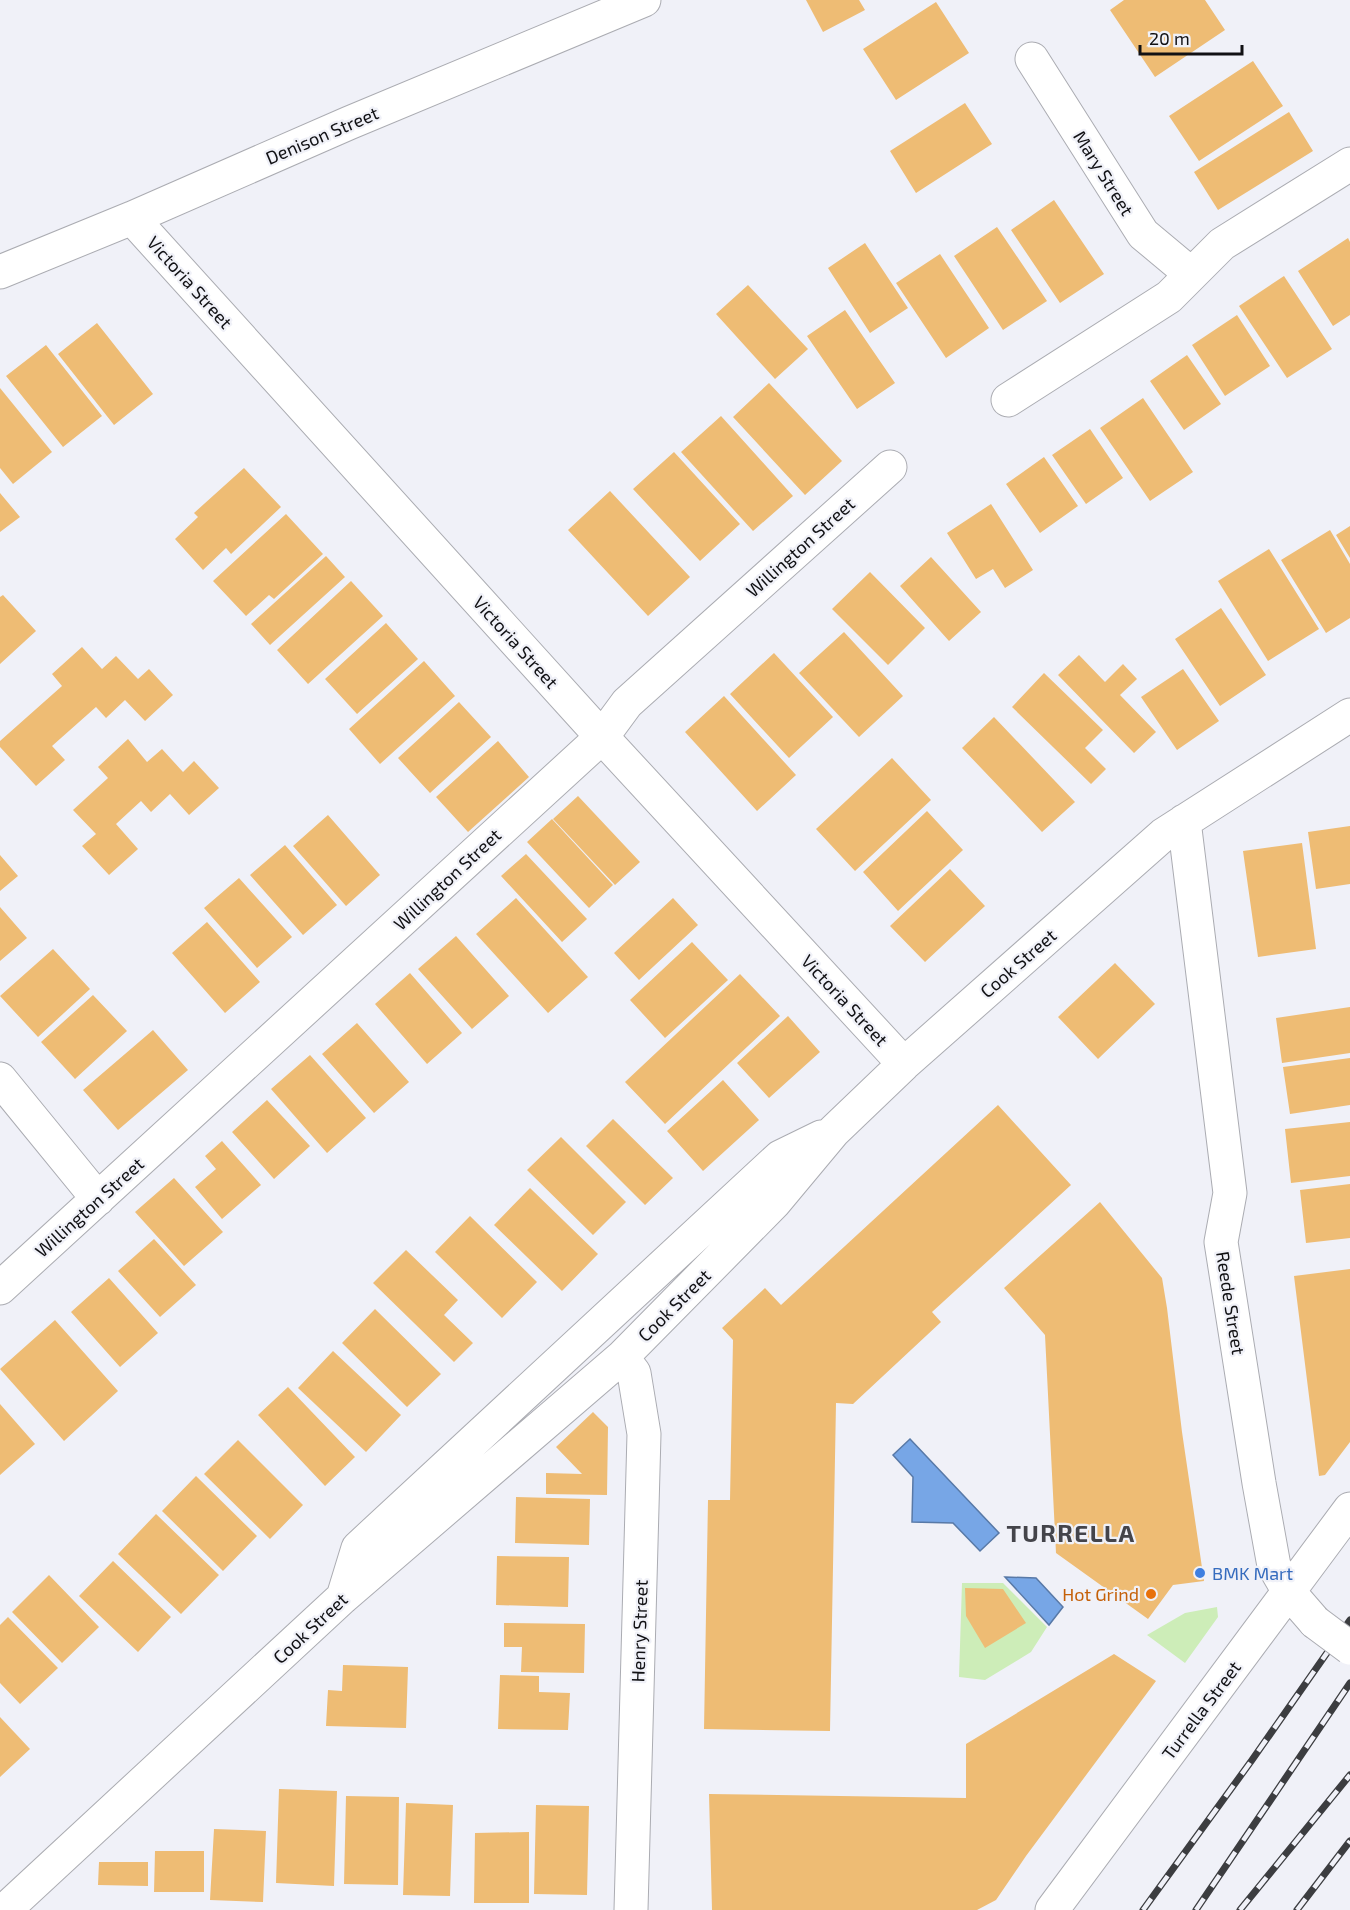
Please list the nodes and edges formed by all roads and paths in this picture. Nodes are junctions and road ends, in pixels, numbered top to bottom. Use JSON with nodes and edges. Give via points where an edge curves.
{"nodes":[{"id":1,"x":644,"y":0,"type":"edge"},
{"id":2,"x":1032,"y":59,"type":"dead end"},
{"id":3,"x":1350,"y":164,"type":"edge"},
{"id":4,"x":132,"y":218,"type":"junction"},
{"id":5,"x":0,"y":272,"type":"edge"},
{"id":6,"x":1191,"y":274,"type":"junction"},
{"id":7,"x":1008,"y":400,"type":"dead end"},
{"id":8,"x":890,"y":467,"type":"dead end"},
{"id":9,"x":1350,"y":715,"type":"edge"},
{"id":10,"x":602,"y":737,"type":"junction"},
{"id":11,"x":1184,"y":821,"type":"junction"},
{"id":12,"x":904,"y":1064,"type":"junction"},
{"id":13,"x":0,"y":1079,"type":"edge"},
{"id":14,"x":834,"y":1131,"type":"junction"},
{"id":15,"x":98,"y":1199,"type":"junction"},
{"id":16,"x":0,"y":1288,"type":"edge"},
{"id":17,"x":622,"y":1358,"type":"junction"},
{"id":18,"x":1350,"y":1509,"type":"edge"},
{"id":19,"x":1289,"y":1592,"type":"junction"},
{"id":20,"x":343,"y":1597,"type":"junction"},
{"id":21,"x":1350,"y":1648,"type":"edge"},
{"id":22,"x":5,"y":1910,"type":"edge"},
{"id":23,"x":631,"y":1910,"type":"edge"},
{"id":24,"x":1052,"y":1910,"type":"edge"}],
"edges":[{"from":1,"to":4,"type":"street","name":"Denison Street"},
{"from":2,"to":6,"type":"street","name":"Mary Street","via":[[1143,234]]},
{"from":3,"to":6,"type":"street","via":[[1222,243]]},
{"from":4,"to":5,"type":"street","name":"Denison Street"},
{"from":4,"to":10,"type":"street","name":"Victoria Street"},
{"from":6,"to":7,"type":"street","via":[[1169,297]]},
{"from":8,"to":10,"type":"street","name":"Willington Street","via":[[627,703]]},
{"from":9,"to":11,"type":"street","name":"Cook Street"},
{"from":10,"to":12,"type":"street","name":"Victoria Street"},
{"from":10,"to":15,"type":"street","name":"Willington Street"},
{"from":11,"to":12,"type":"street","name":"Cook Street","via":[[1163,835]]},
{"from":11,"to":19,"type":"street","name":"Reede Street","via":[[1230,1193],[1221,1242],[1274,1566]]},
{"from":12,"to":14,"type":"street","name":"Cook Street"},
{"from":13,"to":15,"type":"street"},
{"from":14,"to":17,"type":"street","name":"Cook Street","via":[[774,1203]]},
{"from":14,"to":20,"type":"street","via":[[780,1157],[358,1548]]},
{"from":15,"to":16,"type":"street","name":"Willington Street"},
{"from":17,"to":20,"type":"street","name":"Cook Street"},
{"from":17,"to":23,"type":"street","name":"Henry Street","via":[[634,1372],[644,1434]]},
{"from":18,"to":19,"type":"street","name":"Turrella Street"},
{"from":19,"to":21,"type":"street","name":"Reede Street","bridge":true,"via":[[1315,1622]]},
{"from":19,"to":24,"type":"street","name":"Turrella Street"},
{"from":20,"to":22,"type":"street","name":"Cook Street"}]}
